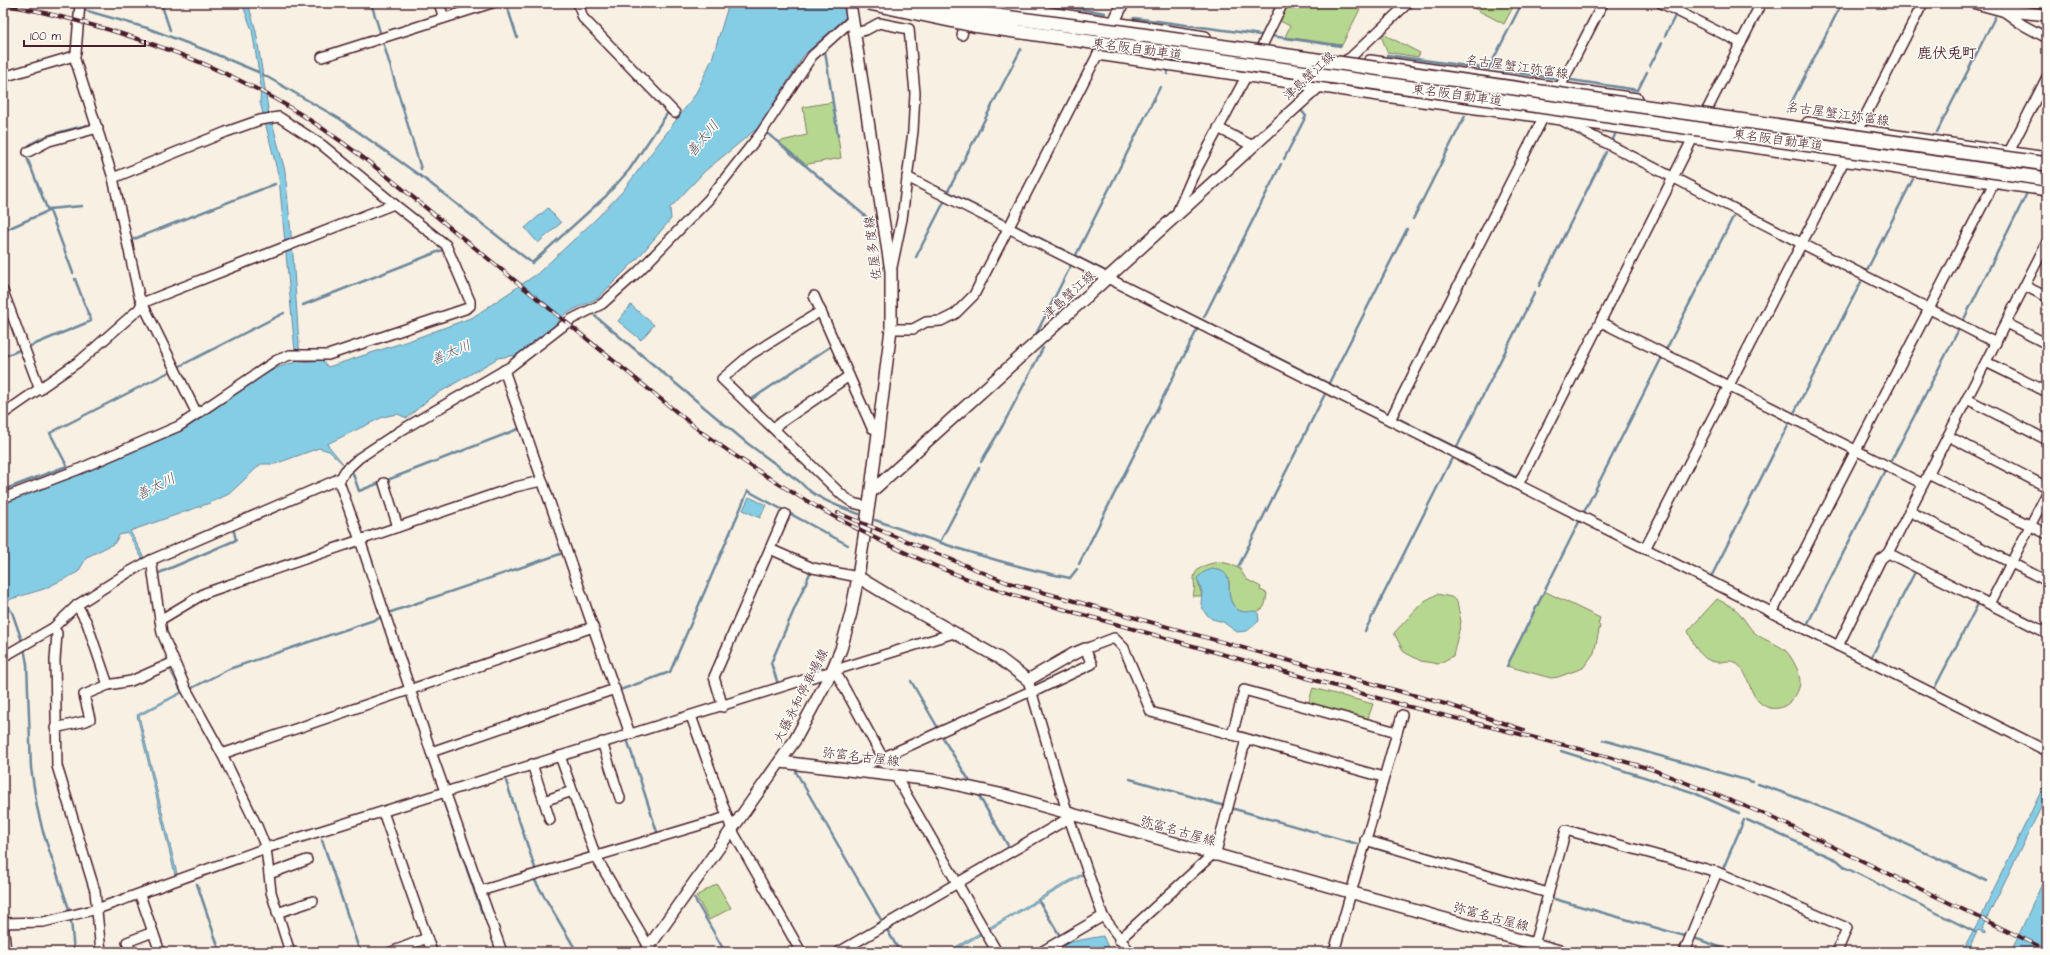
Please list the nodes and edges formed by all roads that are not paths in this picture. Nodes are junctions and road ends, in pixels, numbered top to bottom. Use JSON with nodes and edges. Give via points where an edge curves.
{"nodes":[{"id":1,"x":80,"y":3,"type":"edge"},
{"id":2,"x":439,"y":3,"type":"edge"},
{"id":3,"x":492,"y":3,"type":"edge"},
{"id":4,"x":578,"y":3,"type":"edge"},
{"id":5,"x":850,"y":3,"type":"edge"},
{"id":6,"x":869,"y":3,"type":"edge"},
{"id":7,"x":918,"y":3,"type":"edge"},
{"id":8,"x":969,"y":3,"type":"edge"},
{"id":9,"x":984,"y":3,"type":"edge"},
{"id":10,"x":1123,"y":3,"type":"edge"},
{"id":11,"x":1283,"y":3,"type":"edge"},
{"id":12,"x":1408,"y":3,"type":"edge"},
{"id":13,"x":1603,"y":3,"type":"edge"},
{"id":14,"x":1661,"y":3,"type":"edge"},
{"id":15,"x":1762,"y":3,"type":"edge"},
{"id":16,"x":1923,"y":3,"type":"edge"},
{"id":17,"x":1976,"y":3,"type":"edge"},
{"id":18,"x":1992,"y":5,"type":"edge"},
{"id":19,"x":2002,"y":10,"type":"junction"},
{"id":20,"x":2047,"y":15,"type":"edge"},
{"id":21,"x":444,"y":18,"type":"junction"},
{"id":22,"x":853,"y":19,"type":"junction"},
{"id":23,"x":1113,"y":24,"type":"junction"},
{"id":24,"x":855,"y":33,"type":"junction"},
{"id":25,"x":962,"y":35,"type":"dead end"},
{"id":26,"x":2047,"y":38,"type":"edge"},
{"id":27,"x":1741,"y":43,"type":"junction"},
{"id":28,"x":1261,"y":46,"type":"junction"},
{"id":29,"x":1097,"y":55,"type":"junction"},
{"id":30,"x":74,"y":56,"type":"junction"},
{"id":31,"x":322,"y":58,"type":"dead end"},
{"id":32,"x":1349,"y":59,"type":"junction"},
{"id":33,"x":1246,"y":76,"type":"junction"},
{"id":34,"x":2047,"y":77,"type":"edge"},
{"id":35,"x":3,"y":78,"type":"edge"},
{"id":36,"x":1318,"y":86,"type":"junction"},
{"id":37,"x":1560,"y":87,"type":"junction"},
{"id":38,"x":1707,"y":110,"type":"junction"},
{"id":39,"x":675,"y":113,"type":"dead end"},
{"id":40,"x":1543,"y":118,"type":"junction"},
{"id":41,"x":1561,"y":120,"type":"junction"},
{"id":42,"x":98,"y":128,"type":"junction"},
{"id":43,"x":1218,"y":128,"type":"junction"},
{"id":44,"x":1862,"y":131,"type":"junction"},
{"id":45,"x":1692,"y":140,"type":"junction"},
{"id":46,"x":1253,"y":146,"type":"junction"},
{"id":47,"x":28,"y":152,"type":"dead end"},
{"id":48,"x":2009,"y":152,"type":"junction"},
{"id":49,"x":2047,"y":158,"type":"edge"},
{"id":50,"x":1847,"y":161,"type":"junction"},
{"id":51,"x":2047,"y":164,"type":"edge"},
{"id":52,"x":907,"y":177,"type":"junction"},
{"id":53,"x":113,"y":178,"type":"junction"},
{"id":54,"x":1673,"y":178,"type":"junction"},
{"id":55,"x":2047,"y":179,"type":"edge"},
{"id":56,"x":1994,"y":183,"type":"junction"},
{"id":57,"x":2047,"y":191,"type":"edge"},
{"id":58,"x":394,"y":204,"type":"junction"},
{"id":59,"x":1175,"y":218,"type":"junction"},
{"id":60,"x":1010,"y":225,"type":"junction"},
{"id":61,"x":1800,"y":243,"type":"junction"},
{"id":62,"x":2046,"y":246,"type":"edge"},
{"id":63,"x":891,"y":271,"type":"junction"},
{"id":64,"x":1108,"y":279,"type":"junction"},
{"id":65,"x":2025,"y":286,"type":"junction"},
{"id":66,"x":3,"y":291,"type":"edge"},
{"id":67,"x":814,"y":296,"type":"dead end"},
{"id":68,"x":2047,"y":297,"type":"edge"},
{"id":69,"x":142,"y":302,"type":"junction"},
{"id":70,"x":1929,"y":308,"type":"junction"},
{"id":71,"x":821,"y":311,"type":"junction"},
{"id":72,"x":1601,"y":322,"type":"junction"},
{"id":73,"x":2006,"y":323,"type":"junction"},
{"id":74,"x":891,"y":328,"type":"junction"},
{"id":75,"x":1996,"y":343,"type":"junction"},
{"id":76,"x":2047,"y":344,"type":"edge"},
{"id":77,"x":1986,"y":362,"type":"junction"},
{"id":78,"x":504,"y":370,"type":"junction"},
{"id":79,"x":849,"y":376,"type":"junction"},
{"id":80,"x":1728,"y":386,"type":"junction"},
{"id":81,"x":40,"y":390,"type":"junction"},
{"id":82,"x":2047,"y":392,"type":"edge"},
{"id":83,"x":1967,"y":399,"type":"junction"},
{"id":84,"x":3,"y":414,"type":"edge"},
{"id":85,"x":197,"y":414,"type":"junction"},
{"id":86,"x":1390,"y":420,"type":"junction"},
{"id":87,"x":773,"y":428,"type":"junction"},
{"id":88,"x":879,"y":430,"type":"junction"},
{"id":89,"x":1948,"y":436,"type":"junction"},
{"id":90,"x":2047,"y":440,"type":"edge"},
{"id":91,"x":1857,"y":450,"type":"junction"},
{"id":92,"x":1928,"y":474,"type":"junction"},
{"id":93,"x":338,"y":479,"type":"junction"},
{"id":94,"x":541,"y":480,"type":"junction"},
{"id":95,"x":384,"y":483,"type":"dead end"},
{"id":96,"x":1923,"y":484,"type":"junction"},
{"id":97,"x":1518,"y":485,"type":"junction"},
{"id":98,"x":2047,"y":487,"type":"edge"},
{"id":99,"x":871,"y":492,"type":"junction"},
{"id":100,"x":2047,"y":493,"type":"edge"},
{"id":101,"x":3,"y":498,"type":"edge"},
{"id":102,"x":869,"y":507,"type":"junction"},
{"id":103,"x":1909,"y":511,"type":"junction"},
{"id":104,"x":785,"y":514,"type":"dead end"},
{"id":105,"x":2030,"y":526,"type":"junction"},
{"id":106,"x":398,"y":527,"type":"junction"},
{"id":107,"x":2047,"y":534,"type":"edge"},
{"id":108,"x":360,"y":540,"type":"junction"},
{"id":109,"x":770,"y":549,"type":"junction"},
{"id":110,"x":1645,"y":549,"type":"junction"},
{"id":111,"x":1888,"y":553,"type":"junction"},
{"id":112,"x":151,"y":560,"type":"junction"},
{"id":113,"x":2012,"y":563,"type":"junction"},
{"id":114,"x":858,"y":577,"type":"junction"},
{"id":115,"x":2047,"y":581,"type":"edge"},
{"id":116,"x":77,"y":604,"type":"junction"},
{"id":117,"x":1990,"y":604,"type":"junction"},
{"id":118,"x":1772,"y":613,"type":"junction"},
{"id":119,"x":160,"y":620,"type":"junction"},
{"id":120,"x":593,"y":627,"type":"junction"},
{"id":121,"x":53,"y":628,"type":"junction"},
{"id":122,"x":954,"y":633,"type":"junction"},
{"id":123,"x":2047,"y":633,"type":"edge"},
{"id":124,"x":1838,"y":646,"type":"junction"},
{"id":125,"x":1085,"y":649,"type":"junction"},
{"id":126,"x":3,"y":657,"type":"edge"},
{"id":127,"x":174,"y":662,"type":"junction"},
{"id":128,"x":833,"y":672,"type":"junction"},
{"id":129,"x":108,"y":685,"type":"junction"},
{"id":130,"x":1030,"y":688,"type":"junction"},
{"id":131,"x":615,"y":689,"type":"junction"},
{"id":132,"x":410,"y":690,"type":"junction"},
{"id":133,"x":723,"y":706,"type":"junction"},
{"id":134,"x":1402,"y":715,"type":"dead end"},
{"id":135,"x":692,"y":716,"type":"junction"},
{"id":136,"x":55,"y":728,"type":"junction"},
{"id":137,"x":1397,"y":732,"type":"junction"},
{"id":138,"x":630,"y":734,"type":"junction"},
{"id":139,"x":1232,"y":735,"type":"junction"},
{"id":140,"x":1246,"y":739,"type":"junction"},
{"id":141,"x":602,"y":742,"type":"junction"},
{"id":142,"x":2047,"y":750,"type":"edge"},
{"id":143,"x":431,"y":752,"type":"junction"},
{"id":144,"x":222,"y":754,"type":"junction"},
{"id":145,"x":560,"y":756,"type":"junction"},
{"id":146,"x":883,"y":758,"type":"junction"},
{"id":147,"x":781,"y":762,"type":"junction"},
{"id":148,"x":532,"y":764,"type":"junction"},
{"id":149,"x":855,"y":770,"type":"junction"},
{"id":150,"x":895,"y":776,"type":"junction"},
{"id":151,"x":1384,"y":778,"type":"junction"},
{"id":152,"x":446,"y":791,"type":"junction"},
{"id":153,"x":572,"y":791,"type":"junction"},
{"id":154,"x":620,"y":798,"type":"dead end"},
{"id":155,"x":544,"y":801,"type":"junction"},
{"id":156,"x":383,"y":812,"type":"junction"},
{"id":157,"x":1069,"y":816,"type":"junction"},
{"id":158,"x":727,"y":817,"type":"junction"},
{"id":159,"x":550,"y":820,"type":"dead end"},
{"id":160,"x":732,"y":830,"type":"junction"},
{"id":161,"x":1365,"y":840,"type":"junction"},
{"id":162,"x":266,"y":848,"type":"junction"},
{"id":163,"x":1213,"y":855,"type":"junction"},
{"id":164,"x":596,"y":857,"type":"junction"},
{"id":165,"x":308,"y":860,"type":"dead end"},
{"id":166,"x":1717,"y":872,"type":"junction"},
{"id":167,"x":269,"y":874,"type":"junction"},
{"id":168,"x":958,"y":884,"type":"junction"},
{"id":169,"x":480,"y":890,"type":"junction"},
{"id":170,"x":1548,"y":892,"type":"junction"},
{"id":171,"x":1350,"y":893,"type":"junction"},
{"id":172,"x":140,"y":895,"type":"junction"},
{"id":173,"x":313,"y":901,"type":"dead end"},
{"id":174,"x":97,"y":909,"type":"junction"},
{"id":175,"x":278,"y":913,"type":"junction"},
{"id":176,"x":1103,"y":916,"type":"junction"},
{"id":177,"x":3,"y":923,"type":"edge"},
{"id":178,"x":153,"y":932,"type":"junction"},
{"id":179,"x":428,"y":938,"type":"junction"},
{"id":180,"x":1119,"y":940,"type":"junction"},
{"id":181,"x":1533,"y":948,"type":"edge"},
{"id":182,"x":649,"y":950,"type":"edge"},
{"id":183,"x":6,"y":952,"type":"edge"},
{"id":184,"x":101,"y":952,"type":"edge"},
{"id":185,"x":131,"y":952,"type":"edge"},
{"id":186,"x":160,"y":952,"type":"edge"},
{"id":187,"x":290,"y":952,"type":"edge"},
{"id":188,"x":391,"y":952,"type":"edge"},
{"id":189,"x":432,"y":952,"type":"edge"},
{"id":190,"x":502,"y":952,"type":"edge"},
{"id":191,"x":801,"y":952,"type":"edge"},
{"id":192,"x":839,"y":952,"type":"edge"},
{"id":193,"x":998,"y":952,"type":"edge"},
{"id":194,"x":1041,"y":952,"type":"edge"},
{"id":195,"x":1130,"y":952,"type":"edge"},
{"id":196,"x":1334,"y":952,"type":"edge"},
{"id":197,"x":1563,"y":952,"type":"edge"},
{"id":198,"x":1684,"y":952,"type":"edge"},
{"id":199,"x":1837,"y":952,"type":"edge"}],
"edges":[{"from":1,"to":30,"type":"street"},
{"from":2,"to":21,"type":"street"},
{"from":3,"to":21,"type":"street"},
{"from":4,"to":39,"type":"street","via":[[583,18]]},
{"from":5,"to":22,"type":"main road","name":"佐屋多度線"},
{"from":6,"to":55,"type":"highway","name":"東名阪自動車道","bridge":true,"via":[[980,26]]},
{"from":7,"to":51,"type":"highway","name":"東名阪自動車道","bridge":true},
{"from":8,"to":25,"type":"street"},
{"from":9,"to":23,"type":"main road","name":"名古屋蟹江弥富線"},
{"from":10,"to":23,"type":"main road"},
{"from":11,"to":28,"type":"street"},
{"from":12,"to":32,"type":"street"},
{"from":13,"to":37,"type":"street"},
{"from":14,"to":27,"type":"street"},
{"from":15,"to":27,"type":"street"},
{"from":16,"to":44,"type":"street"},
{"from":17,"to":18,"type":"main road"},
{"from":18,"to":19,"type":"main road"},
{"from":19,"to":20,"type":"main road"},
{"from":19,"to":26,"type":"street"},
{"from":21,"to":31,"type":"street"},
{"from":22,"to":24,"type":"main road","name":"佐屋多度線"},
{"from":22,"to":78,"type":"street","via":[[812,56],[761,133],[726,179],[639,271],[602,304],[572,319]]},
{"from":23,"to":28,"type":"main road","name":"名古屋蟹江弥富線"},
{"from":23,"to":29,"type":"street"},
{"from":24,"to":52,"type":"street","via":[[879,23],[909,29],[915,93]]},
{"from":24,"to":63,"type":"main road","name":"佐屋多度線"},
{"from":27,"to":38,"type":"street"},
{"from":28,"to":32,"type":"main road","name":"名古屋蟹江弥富線"},
{"from":28,"to":33,"type":"street"},
{"from":29,"to":33,"type":"street"},
{"from":29,"to":60,"type":"street"},
{"from":30,"to":35,"type":"street"},
{"from":30,"to":42,"type":"street"},
{"from":32,"to":36,"type":"main road","name":"津島蟹江線"},
{"from":32,"to":37,"type":"main road","name":"名古屋蟹江弥富線"},
{"from":33,"to":36,"type":"street"},
{"from":33,"to":43,"type":"street"},
{"from":34,"to":48,"type":"street"},
{"from":36,"to":40,"type":"street"},
{"from":36,"to":46,"type":"main road","name":"津島蟹江線"},
{"from":37,"to":38,"type":"main road","name":"名古屋蟹江弥富線"},
{"from":38,"to":44,"type":"main road","name":"名古屋蟹江弥富線"},
{"from":38,"to":45,"type":"street"},
{"from":40,"to":41,"type":"street"},
{"from":40,"to":86,"type":"street"},
{"from":41,"to":45,"type":"street"},
{"from":41,"to":54,"type":"street"},
{"from":42,"to":47,"type":"street","via":[[49,141]]},
{"from":42,"to":53,"type":"street"},
{"from":43,"to":46,"type":"street"},
{"from":43,"to":59,"type":"street"},
{"from":44,"to":48,"type":"main road","name":"名古屋蟹江弥富線"},
{"from":44,"to":50,"type":"street","via":[[1854,156]]},
{"from":45,"to":50,"type":"street"},
{"from":45,"to":54,"type":"street"},
{"from":46,"to":59,"type":"main road","name":"津島蟹江線"},
{"from":48,"to":49,"type":"main road","name":"名古屋蟹江弥富線"},
{"from":48,"to":56,"type":"street","via":[[2002,176]]},
{"from":50,"to":56,"type":"street"},
{"from":50,"to":61,"type":"street"},
{"from":52,"to":60,"type":"street"},
{"from":52,"to":63,"type":"street","via":[[902,219]]},
{"from":53,"to":58,"type":"street","via":[[260,120],[279,117],[322,146]]},
{"from":53,"to":69,"type":"street"},
{"from":54,"to":61,"type":"street"},
{"from":54,"to":72,"type":"street"},
{"from":56,"to":57,"type":"street"},
{"from":56,"to":70,"type":"street"},
{"from":58,"to":69,"type":"street"},
{"from":58,"to":85,"type":"street","via":[[446,245],[470,306],[413,328],[328,355],[298,355],[277,360]]},
{"from":59,"to":64,"type":"main road","name":"津島蟹江線"},
{"from":60,"to":64,"type":"street"},
{"from":60,"to":74,"type":"street","via":[[974,295],[962,309],[949,318],[926,322],[913,329]]},
{"from":61,"to":70,"type":"street"},
{"from":61,"to":80,"type":"street"},
{"from":62,"to":65,"type":"street"},
{"from":63,"to":74,"type":"main road","name":"佐屋多度線"},
{"from":64,"to":86,"type":"street"},
{"from":64,"to":99,"type":"main road","name":"津島蟹江線"},
{"from":65,"to":68,"type":"street"},
{"from":65,"to":73,"type":"street"},
{"from":66,"to":81,"type":"street"},
{"from":67,"to":71,"type":"street"},
{"from":69,"to":81,"type":"street","via":[[139,309],[108,338]]},
{"from":69,"to":85,"type":"street"},
{"from":70,"to":75,"type":"street"},
{"from":70,"to":91,"type":"street"},
{"from":71,"to":79,"type":"street"},
{"from":71,"to":87,"type":"street","via":[[750,355],[722,379]]},
{"from":72,"to":80,"type":"street"},
{"from":72,"to":97,"type":"street"},
{"from":73,"to":75,"type":"street"},
{"from":73,"to":76,"type":"street"},
{"from":74,"to":88,"type":"main road","name":"佐屋多度線"},
{"from":75,"to":77,"type":"street"},
{"from":77,"to":82,"type":"street"},
{"from":77,"to":83,"type":"street"},
{"from":78,"to":93,"type":"street","via":[[400,431],[359,458]]},
{"from":78,"to":94,"type":"street"},
{"from":79,"to":87,"type":"street"},
{"from":79,"to":88,"type":"street","via":[[872,428]]},
{"from":80,"to":91,"type":"street"},
{"from":80,"to":110,"type":"street"},
{"from":81,"to":84,"type":"street"},
{"from":83,"to":89,"type":"street"},
{"from":83,"to":90,"type":"street"},
{"from":85,"to":101,"type":"street","via":[[171,430]]},
{"from":86,"to":97,"type":"street"},
{"from":87,"to":102,"type":"street","via":[[842,495],[853,503]]},
{"from":88,"to":99,"type":"main road","name":"佐屋多度線"},
{"from":89,"to":92,"type":"street"},
{"from":89,"to":98,"type":"street"},
{"from":91,"to":96,"type":"street"},
{"from":91,"to":118,"type":"street"},
{"from":92,"to":96,"type":"street"},
{"from":92,"to":105,"type":"street"},
{"from":93,"to":108,"type":"street"},
{"from":93,"to":112,"type":"street"},
{"from":94,"to":106,"type":"street"},
{"from":94,"to":120,"type":"street"},
{"from":95,"to":106,"type":"street"},
{"from":96,"to":103,"type":"street"},
{"from":97,"to":110,"type":"street"},
{"from":99,"to":102,"type":"main road"},
{"from":100,"to":105,"type":"street"},
{"from":102,"to":114,"type":"main road"},
{"from":103,"to":111,"type":"street"},
{"from":103,"to":113,"type":"street"},
{"from":104,"to":109,"type":"street"},
{"from":105,"to":107,"type":"street"},
{"from":105,"to":113,"type":"street"},
{"from":106,"to":108,"type":"street"},
{"from":108,"to":119,"type":"street","via":[[206,593]]},
{"from":108,"to":132,"type":"street"},
{"from":109,"to":114,"type":"street","via":[[813,568]]},
{"from":109,"to":133,"type":"street","via":[[714,677]]},
{"from":110,"to":118,"type":"street"},
{"from":111,"to":117,"type":"street"},
{"from":111,"to":124,"type":"street","via":[[1881,559]]},
{"from":112,"to":116,"type":"street"},
{"from":112,"to":119,"type":"street"},
{"from":113,"to":115,"type":"street"},
{"from":113,"to":117,"type":"street"},
{"from":114,"to":122,"type":"main road"},
{"from":114,"to":128,"type":"main road","name":"大藤永和停車場線"},
{"from":116,"to":121,"type":"street"},
{"from":116,"to":129,"type":"street","via":[[87,623]]},
{"from":117,"to":123,"type":"street"},
{"from":118,"to":124,"type":"street"},
{"from":119,"to":127,"type":"street","via":[[162,633]]},
{"from":120,"to":131,"type":"street"},
{"from":120,"to":132,"type":"street"},
{"from":121,"to":126,"type":"street"},
{"from":121,"to":136,"type":"street","via":[[57,633],[54,660]]},
{"from":122,"to":128,"type":"street"},
{"from":122,"to":130,"type":"main road","via":[[999,658]]},
{"from":124,"to":142,"type":"street"},
{"from":125,"to":130,"type":"main road","via":[[1073,654]]},
{"from":125,"to":130,"type":"street","via":[[1092,664]]},
{"from":125,"to":139,"type":"street","via":[[1114,638],[1124,648],[1151,712]]},
{"from":127,"to":129,"type":"street","via":[[131,681]]},
{"from":127,"to":144,"type":"street"},
{"from":128,"to":133,"type":"street"},
{"from":128,"to":146,"type":"street"},
{"from":128,"to":147,"type":"main road","name":"大藤永和停車場線"},
{"from":129,"to":136,"type":"street","via":[[84,695],[90,719]]},
{"from":130,"to":146,"type":"street"},
{"from":130,"to":157,"type":"street"},
{"from":131,"to":138,"type":"street"},
{"from":131,"to":143,"type":"street"},
{"from":132,"to":143,"type":"street"},
{"from":132,"to":144,"type":"street"},
{"from":133,"to":135,"type":"street"},
{"from":134,"to":137,"type":"street"},
{"from":135,"to":138,"type":"street"},
{"from":135,"to":158,"type":"street"},
{"from":136,"to":174,"type":"street","via":[[59,780],[95,891]]},
{"from":137,"to":139,"type":"street","via":[[1244,690]]},
{"from":137,"to":151,"type":"street"},
{"from":138,"to":141,"type":"street"},
{"from":139,"to":140,"type":"street"},
{"from":140,"to":151,"type":"street"},
{"from":140,"to":163,"type":"street"},
{"from":141,"to":145,"type":"street"},
{"from":141,"to":154,"type":"street"},
{"from":143,"to":152,"type":"street"},
{"from":144,"to":162,"type":"street"},
{"from":145,"to":148,"type":"street"},
{"from":145,"to":153,"type":"street"},
{"from":146,"to":149,"type":"street"},
{"from":147,"to":149,"type":"main road","name":"弥富名古屋線"},
{"from":147,"to":160,"type":"main road","name":"大藤永和停車場線"},
{"from":148,"to":152,"type":"street"},
{"from":148,"to":155,"type":"street"},
{"from":149,"to":150,"type":"main road","name":"弥富名古屋線"},
{"from":150,"to":157,"type":"main road","name":"弥富名古屋線","via":[[940,781],[1004,795]]},
{"from":150,"to":168,"type":"street"},
{"from":151,"to":161,"type":"street"},
{"from":152,"to":156,"type":"street"},
{"from":152,"to":169,"type":"street"},
{"from":153,"to":155,"type":"street"},
{"from":153,"to":164,"type":"street"},
{"from":155,"to":159,"type":"street"},
{"from":156,"to":162,"type":"street"},
{"from":156,"to":179,"type":"street"},
{"from":157,"to":163,"type":"main road","name":"弥富名古屋線"},
{"from":157,"to":168,"type":"street"},
{"from":157,"to":176,"type":"street"},
{"from":158,"to":160,"type":"street"},
{"from":158,"to":164,"type":"street"},
{"from":160,"to":182,"type":"main road","name":"大藤永和停車場線"},
{"from":160,"to":191,"type":"street"},
{"from":161,"to":170,"type":"street"},
{"from":161,"to":171,"type":"street"},
{"from":162,"to":167,"type":"street"},
{"from":162,"to":172,"type":"street"},
{"from":163,"to":171,"type":"main road","name":"弥富名古屋線"},
{"from":163,"to":180,"type":"street"},
{"from":164,"to":169,"type":"street"},
{"from":164,"to":182,"type":"street"},
{"from":165,"to":167,"type":"street"},
{"from":166,"to":170,"type":"street","via":[[1566,830]]},
{"from":166,"to":198,"type":"street"},
{"from":166,"to":199,"type":"street","via":[[1847,928]]},
{"from":167,"to":175,"type":"street","via":[[271,892]]},
{"from":168,"to":192,"type":"street"},
{"from":168,"to":193,"type":"street"},
{"from":169,"to":190,"type":"street"},
{"from":170,"to":181,"type":"street"},
{"from":171,"to":181,"type":"main road","name":"弥富名古屋線"},
{"from":171,"to":196,"type":"street"},
{"from":172,"to":174,"type":"street"},
{"from":172,"to":178,"type":"street"},
{"from":173,"to":175,"type":"street"},
{"from":174,"to":177,"type":"street","via":[[43,922]]},
{"from":174,"to":184,"type":"street"},
{"from":175,"to":187,"type":"street"},
{"from":176,"to":180,"type":"street"},
{"from":176,"to":194,"type":"street"},
{"from":177,"to":183,"type":"street"},
{"from":178,"to":185,"type":"street","via":[[127,942]]},
{"from":178,"to":186,"type":"street"},
{"from":179,"to":188,"type":"street"},
{"from":179,"to":189,"type":"street"},
{"from":180,"to":195,"type":"street"},
{"from":181,"to":197,"type":"main road","name":"弥富名古屋線"}]}
